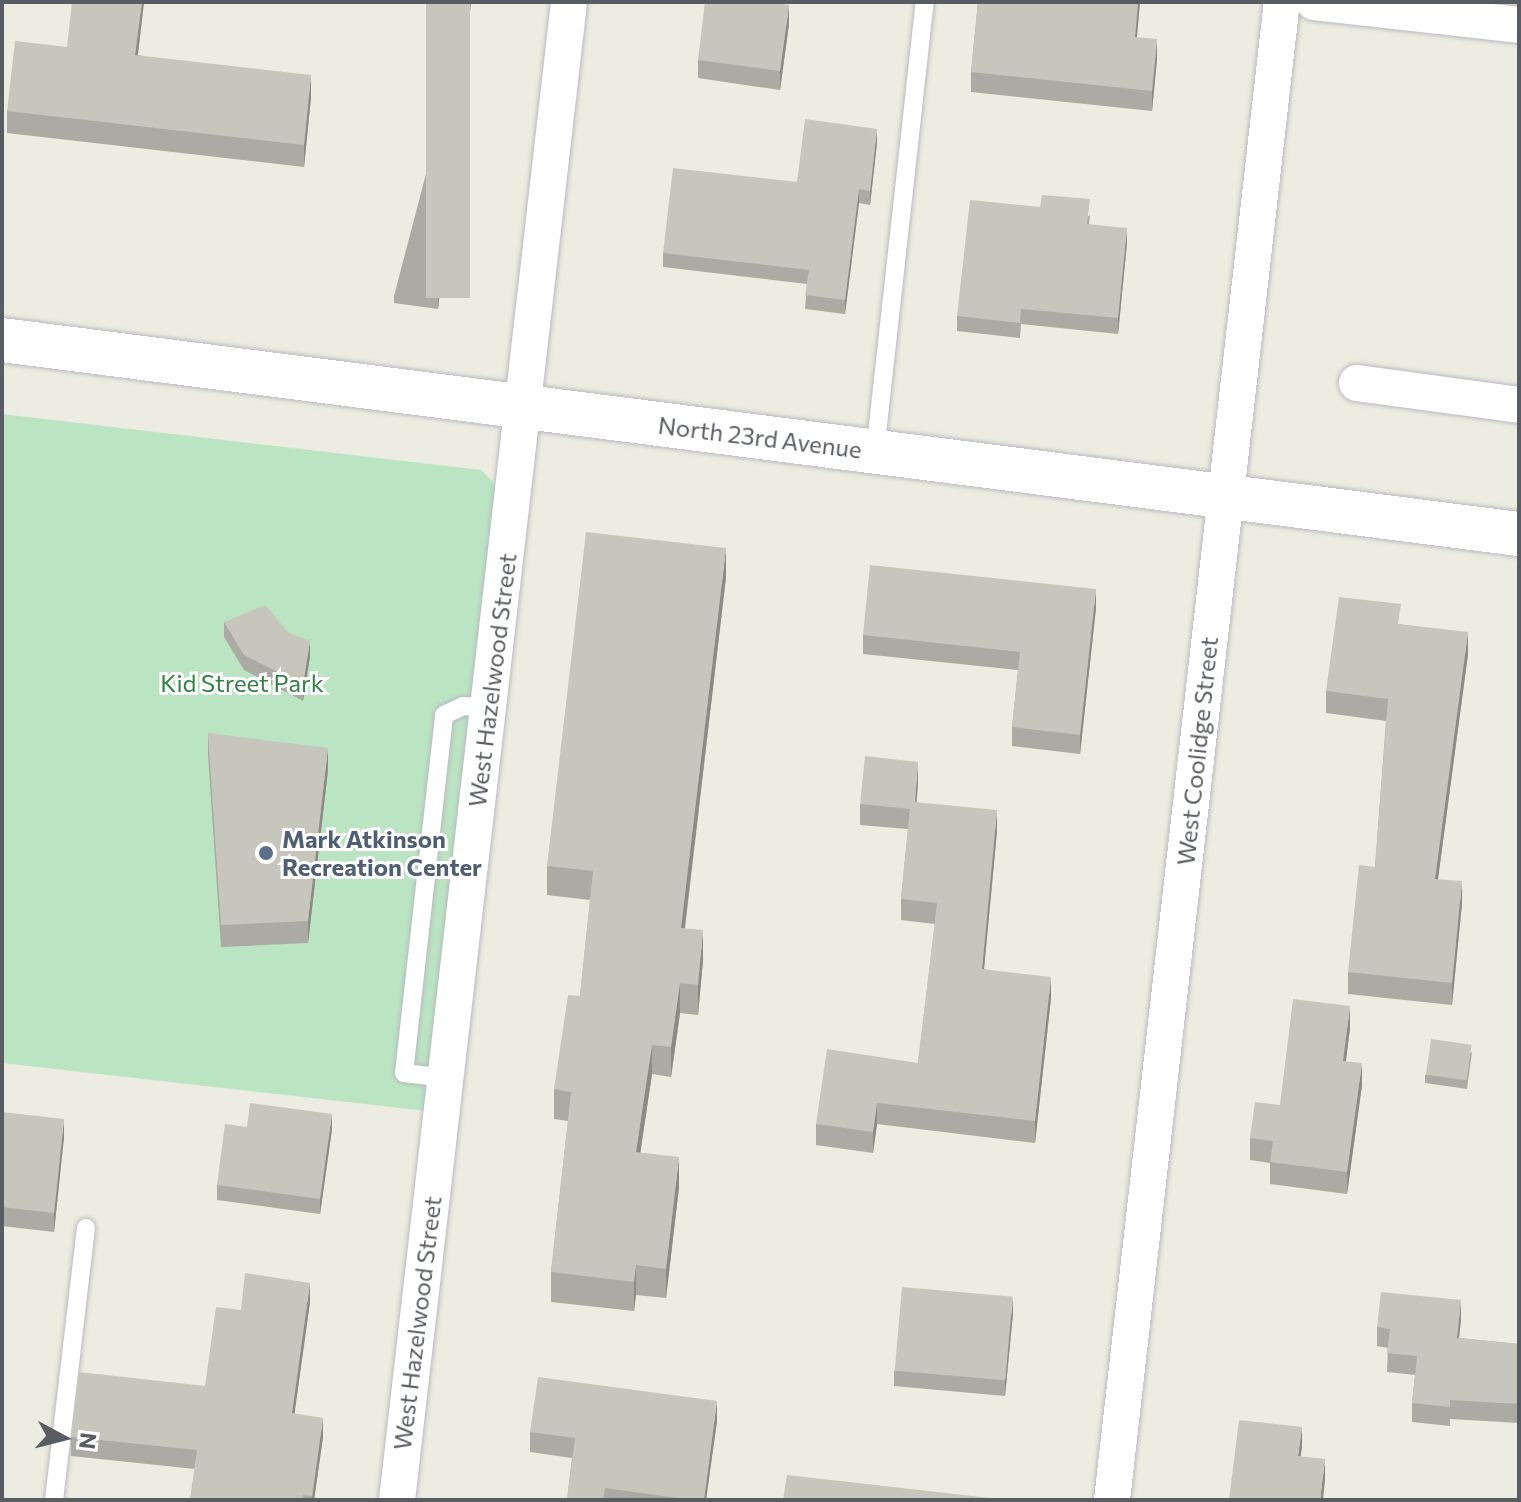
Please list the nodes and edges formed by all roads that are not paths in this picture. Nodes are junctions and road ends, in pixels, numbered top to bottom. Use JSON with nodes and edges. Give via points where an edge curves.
{"nodes":[{"id":1,"x":569,"y":2,"type":"edge"},
{"id":2,"x":925,"y":2,"type":"edge"},
{"id":3,"x":1282,"y":2,"type":"edge"},
{"id":4,"x":1314,"y":2,"type":"edge"},
{"id":5,"x":1519,"y":25,"type":"edge"},
{"id":6,"x":2,"y":340,"type":"edge"},
{"id":7,"x":1357,"y":383,"type":"dead end"},
{"id":8,"x":1519,"y":405,"type":"edge"},
{"id":9,"x":524,"y":407,"type":"junction"},
{"id":10,"x":875,"y":452,"type":"junction"},
{"id":11,"x":1227,"y":496,"type":"junction"},
{"id":12,"x":1519,"y":534,"type":"edge"},
{"id":13,"x":489,"y":708,"type":"junction"},
{"id":14,"x":446,"y":1078,"type":"junction"},
{"id":15,"x":86,"y":1228,"type":"dead end"},
{"id":16,"x":54,"y":1500,"type":"edge"},
{"id":17,"x":397,"y":1500,"type":"edge"},
{"id":18,"x":1112,"y":1500,"type":"edge"}],
"edges":[{"from":1,"to":9,"type":"street","name":"West Hazelwood Street"},
{"from":2,"to":10,"type":"lane"},
{"from":3,"to":11,"type":"street","name":"West Coolidge Street"},
{"from":4,"to":5,"type":"street"},
{"from":6,"to":9,"type":"street","name":"North 23rd Avenue"},
{"from":7,"to":8,"type":"street"},
{"from":9,"to":10,"type":"street","name":"North 23rd Avenue"},
{"from":9,"to":13,"type":"street","name":"West Hazelwood Street"},
{"from":10,"to":11,"type":"street","name":"North 23rd Avenue"},
{"from":11,"to":12,"type":"street","name":"North 23rd Avenue"},
{"from":11,"to":18,"type":"street","name":"West Coolidge Street"},
{"from":13,"to":14,"type":"street","name":"West Hazelwood Street"},
{"from":13,"to":14,"type":"lane","via":[[463,706],[444,715],[404,1073]]},
{"from":14,"to":17,"type":"street","name":"West Hazelwood Street"},
{"from":15,"to":16,"type":"lane"}]}
